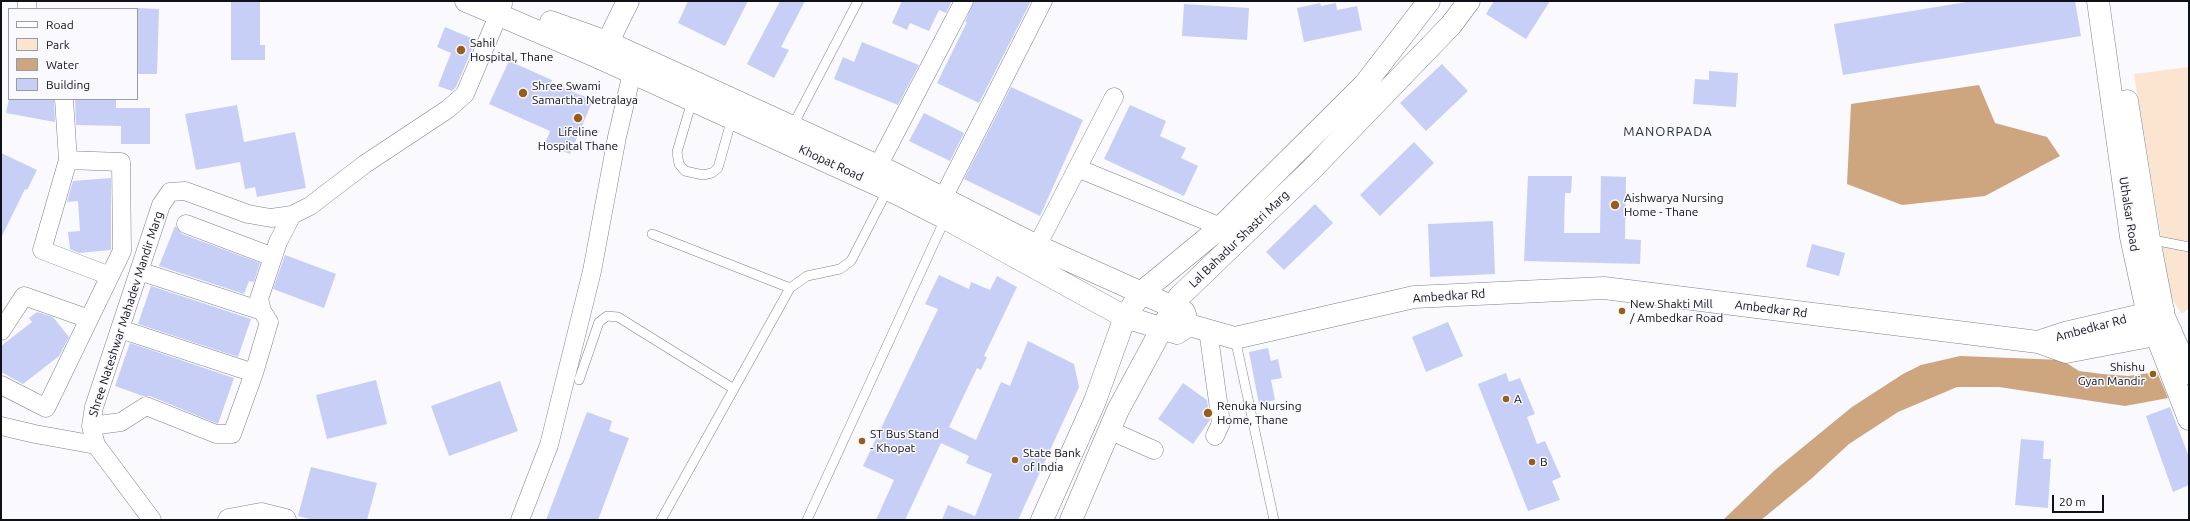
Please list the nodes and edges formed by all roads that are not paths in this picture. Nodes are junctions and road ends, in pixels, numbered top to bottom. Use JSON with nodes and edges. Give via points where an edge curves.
{"nodes":[{"id":1,"x":466,"y":1,"type":"edge"},
{"id":2,"x":628,"y":1,"type":"edge"},
{"id":3,"x":858,"y":1,"type":"edge"},
{"id":4,"x":964,"y":1,"type":"edge"},
{"id":5,"x":1043,"y":1,"type":"edge"},
{"id":6,"x":1455,"y":1,"type":"edge"},
{"id":7,"x":1469,"y":1,"type":"edge"},
{"id":8,"x":2098,"y":1,"type":"edge"},
{"id":9,"x":2112,"y":1,"type":"edge"},
{"id":10,"x":1431,"y":4,"type":"edge"},
{"id":11,"x":500,"y":5,"type":"edge"},
{"id":12,"x":1451,"y":25,"type":"junction"},
{"id":13,"x":2110,"y":36,"type":"junction"},
{"id":14,"x":603,"y":50,"type":"junction"},
{"id":15,"x":632,"y":73,"type":"junction"},
{"id":16,"x":1114,"y":97,"type":"dead end"},
{"id":17,"x":64,"y":100,"type":"edge"},
{"id":18,"x":692,"y":100,"type":"junction"},
{"id":19,"x":732,"y":118,"type":"junction"},
{"id":20,"x":792,"y":127,"type":"junction"},
{"id":21,"x":68,"y":160,"type":"junction"},
{"id":22,"x":1077,"y":168,"type":"junction"},
{"id":23,"x":887,"y":177,"type":"junction"},
{"id":24,"x":947,"y":206,"type":"junction"},
{"id":25,"x":292,"y":215,"type":"junction"},
{"id":26,"x":186,"y":224,"type":"dead end"},
{"id":27,"x":1221,"y":227,"type":"junction"},
{"id":28,"x":652,"y":234,"type":"dead end"},
{"id":29,"x":2140,"y":238,"type":"junction"},
{"id":30,"x":1037,"y":246,"type":"junction"},
{"id":31,"x":2189,"y":247,"type":"edge"},
{"id":32,"x":273,"y":257,"type":"junction"},
{"id":33,"x":139,"y":271,"type":"junction"},
{"id":34,"x":110,"y":276,"type":"junction"},
{"id":35,"x":790,"y":288,"type":"junction"},
{"id":36,"x":1142,"y":292,"type":"junction"},
{"id":37,"x":1173,"y":307,"type":"junction"},
{"id":38,"x":262,"y":311,"type":"junction"},
{"id":39,"x":2155,"y":312,"type":"junction"},
{"id":40,"x":1125,"y":317,"type":"junction"},
{"id":41,"x":89,"y":319,"type":"junction"},
{"id":42,"x":1162,"y":328,"type":"junction"},
{"id":43,"x":1198,"y":328,"type":"junction"},
{"id":44,"x":120,"y":329,"type":"junction"},
{"id":45,"x":1,"y":331,"type":"edge"},
{"id":46,"x":2164,"y":334,"type":"junction"},
{"id":47,"x":1235,"y":338,"type":"junction"},
{"id":48,"x":2038,"y":342,"type":"junction"},
{"id":49,"x":254,"y":373,"type":"junction"},
{"id":50,"x":2189,"y":373,"type":"edge"},
{"id":51,"x":579,"y":380,"type":"dead end"},
{"id":52,"x":1,"y":386,"type":"edge"},
{"id":53,"x":734,"y":389,"type":"junction"},
{"id":54,"x":2189,"y":419,"type":"edge"},
{"id":55,"x":1,"y":426,"type":"edge"},
{"id":56,"x":91,"y":426,"type":"junction"},
{"id":57,"x":1109,"y":430,"type":"junction"},
{"id":58,"x":1215,"y":436,"type":"dead end"},
{"id":59,"x":96,"y":445,"type":"junction"},
{"id":60,"x":1154,"y":450,"type":"dead end"},
{"id":61,"x":152,"y":520,"type":"edge"},
{"id":62,"x":229,"y":520,"type":"edge"},
{"id":63,"x":285,"y":520,"type":"edge"},
{"id":64,"x":520,"y":520,"type":"edge"},
{"id":65,"x":661,"y":520,"type":"edge"},
{"id":66,"x":807,"y":520,"type":"edge"},
{"id":67,"x":1042,"y":520,"type":"edge"},
{"id":68,"x":1071,"y":520,"type":"edge"},
{"id":69,"x":1274,"y":520,"type":"edge"}],
"edges":[{"from":1,"to":11,"type":"main road","name":"Khopat Road"},
{"from":2,"to":14,"type":"main road"},
{"from":3,"to":20,"type":"lane"},
{"from":4,"to":23,"type":"street"},
{"from":5,"to":24,"type":"street"},
{"from":6,"to":12,"type":"main road"},
{"from":7,"to":12,"type":"main road","name":"Lal Bahadur Shastri Marg"},
{"from":8,"to":13,"type":"main road","name":"Uthalsar Road"},
{"from":9,"to":13,"type":"main road"},
{"from":10,"to":27,"type":"main road","name":"Lal Bahadur Shastri Marg","via":[[1365,84]]},
{"from":11,"to":14,"type":"main road","name":"Khopat Road"},
{"from":11,"to":25,"type":"street","name":"Shree Nateshwar Mahadev Mandir Marg","via":[[465,94],[448,109],[365,164],[310,206]]},
{"from":12,"to":37,"type":"main road","name":"Lal Bahadur Shastri Marg","via":[[1311,170],[1179,297]]},
{"from":13,"to":29,"type":"main road","name":"Uthalsar Road"},
{"from":14,"to":15,"type":"main road","name":"Khopat Road"},
{"from":14,"to":20,"type":"main road","name":"Khopat Road"},
{"from":15,"to":18,"type":"main road","name":"Khopat Road"},
{"from":15,"to":64,"type":"street","via":[[617,137],[592,271],[549,445]]},
{"from":16,"to":22,"type":"street"},
{"from":17,"to":21,"type":"street"},
{"from":18,"to":19,"type":"main road","name":"Khopat Road"},
{"from":18,"to":19,"type":"lane","via":[[677,152],[679,164],[685,171],[703,175],[718,168]]},
{"from":19,"to":23,"type":"main road","name":"Khopat Road"},
{"from":20,"to":23,"type":"main road","name":"Khopat Road"},
{"from":21,"to":34,"type":"street","via":[[42,250]]},
{"from":21,"to":34,"type":"street","via":[[121,162],[122,251]]},
{"from":22,"to":27,"type":"street"},
{"from":22,"to":30,"type":"street"},
{"from":23,"to":24,"type":"main road","name":"Khopat Road"},
{"from":23,"to":35,"type":"lane","via":[[851,261],[840,269],[807,276]]},
{"from":24,"to":30,"type":"main road","name":"Khopat Road"},
{"from":24,"to":40,"type":"main road","name":"Khopat Road"},
{"from":24,"to":66,"type":"lane"},
{"from":25,"to":32,"type":"street"},
{"from":25,"to":33,"type":"street","name":"Shree Nateshwar Mahadev Mandir Marg","via":[[271,218],[248,214],[200,195],[185,191],[170,192],[161,205]]},
{"from":26,"to":32,"type":"street"},
{"from":27,"to":36,"type":"main road","name":"Lal Bahadur Shastri Marg"},
{"from":28,"to":35,"type":"lane"},
{"from":29,"to":31,"type":"lane"},
{"from":29,"to":39,"type":"main road","name":"Uthalsar Road"},
{"from":30,"to":36,"type":"main road","name":"Khopat Road"},
{"from":32,"to":38,"type":"street","via":[[259,299]]},
{"from":33,"to":38,"type":"street"},
{"from":33,"to":44,"type":"street","name":"Shree Nateshwar Mahadev Mandir Marg"},
{"from":34,"to":41,"type":"street"},
{"from":35,"to":53,"type":"lane"},
{"from":36,"to":37,"type":"main road","name":"Khopat Road"},
{"from":36,"to":40,"type":"main road","name":"Lal Bahadur Shastri Marg"},
{"from":37,"to":42,"type":"main road","name":"Lal Bahadur Shastri Marg"},
{"from":37,"to":43,"type":"main road","name":"Khopat Road","via":[[1184,312]]},
{"from":38,"to":49,"type":"street","via":[[269,322]]},
{"from":39,"to":46,"type":"main road","name":"Uthalsar Road"},
{"from":39,"to":48,"type":"main road","name":"Ambedkar Rd","via":[[2065,333]]},
{"from":40,"to":42,"type":"main road","name":"Khopat Road"},
{"from":40,"to":67,"type":"main road","name":"Lal Bahadur Shastri Marg","via":[[1095,401]]},
{"from":41,"to":45,"type":"street","via":[[24,296]]},
{"from":41,"to":52,"type":"street","via":[[46,408]]},
{"from":42,"to":43,"type":"main road","name":"Khopat Road","via":[[1177,333]]},
{"from":42,"to":57,"type":"main road","name":"Lal Bahadur Shastri Marg"},
{"from":43,"to":47,"type":"main road","name":"Ambedkar Rd"},
{"from":43,"to":58,"type":"street","via":[[1221,423]]},
{"from":44,"to":49,"type":"street"},
{"from":44,"to":56,"type":"street","name":"Shree Nateshwar Mahadev Mandir Marg","via":[[94,407]]},
{"from":46,"to":48,"type":"main road","via":[[2066,352]]},
{"from":46,"to":50,"type":"main road"},
{"from":46,"to":54,"type":"main road"},
{"from":47,"to":48,"type":"main road","name":"Ambedkar Rd","via":[[1414,297],[1604,288]]},
{"from":47,"to":69,"type":"lane"},
{"from":49,"to":56,"type":"street","via":[[232,434],[216,434],[146,406],[121,422]]},
{"from":51,"to":53,"type":"lane","via":[[599,322],[607,316],[618,317]]},
{"from":53,"to":65,"type":"lane"},
{"from":55,"to":59,"type":"street"},
{"from":56,"to":59,"type":"street","name":"Shree Nateshwar Mahadev Mandir Marg"},
{"from":57,"to":60,"type":"street"},
{"from":57,"to":68,"type":"main road","name":"Lal Bahadur Shastri Marg"},
{"from":59,"to":61,"type":"street","name":"Shree Nateshwar Mahadev Mandir Marg"},
{"from":62,"to":63,"type":"main road","via":[[261,514]]}]}
